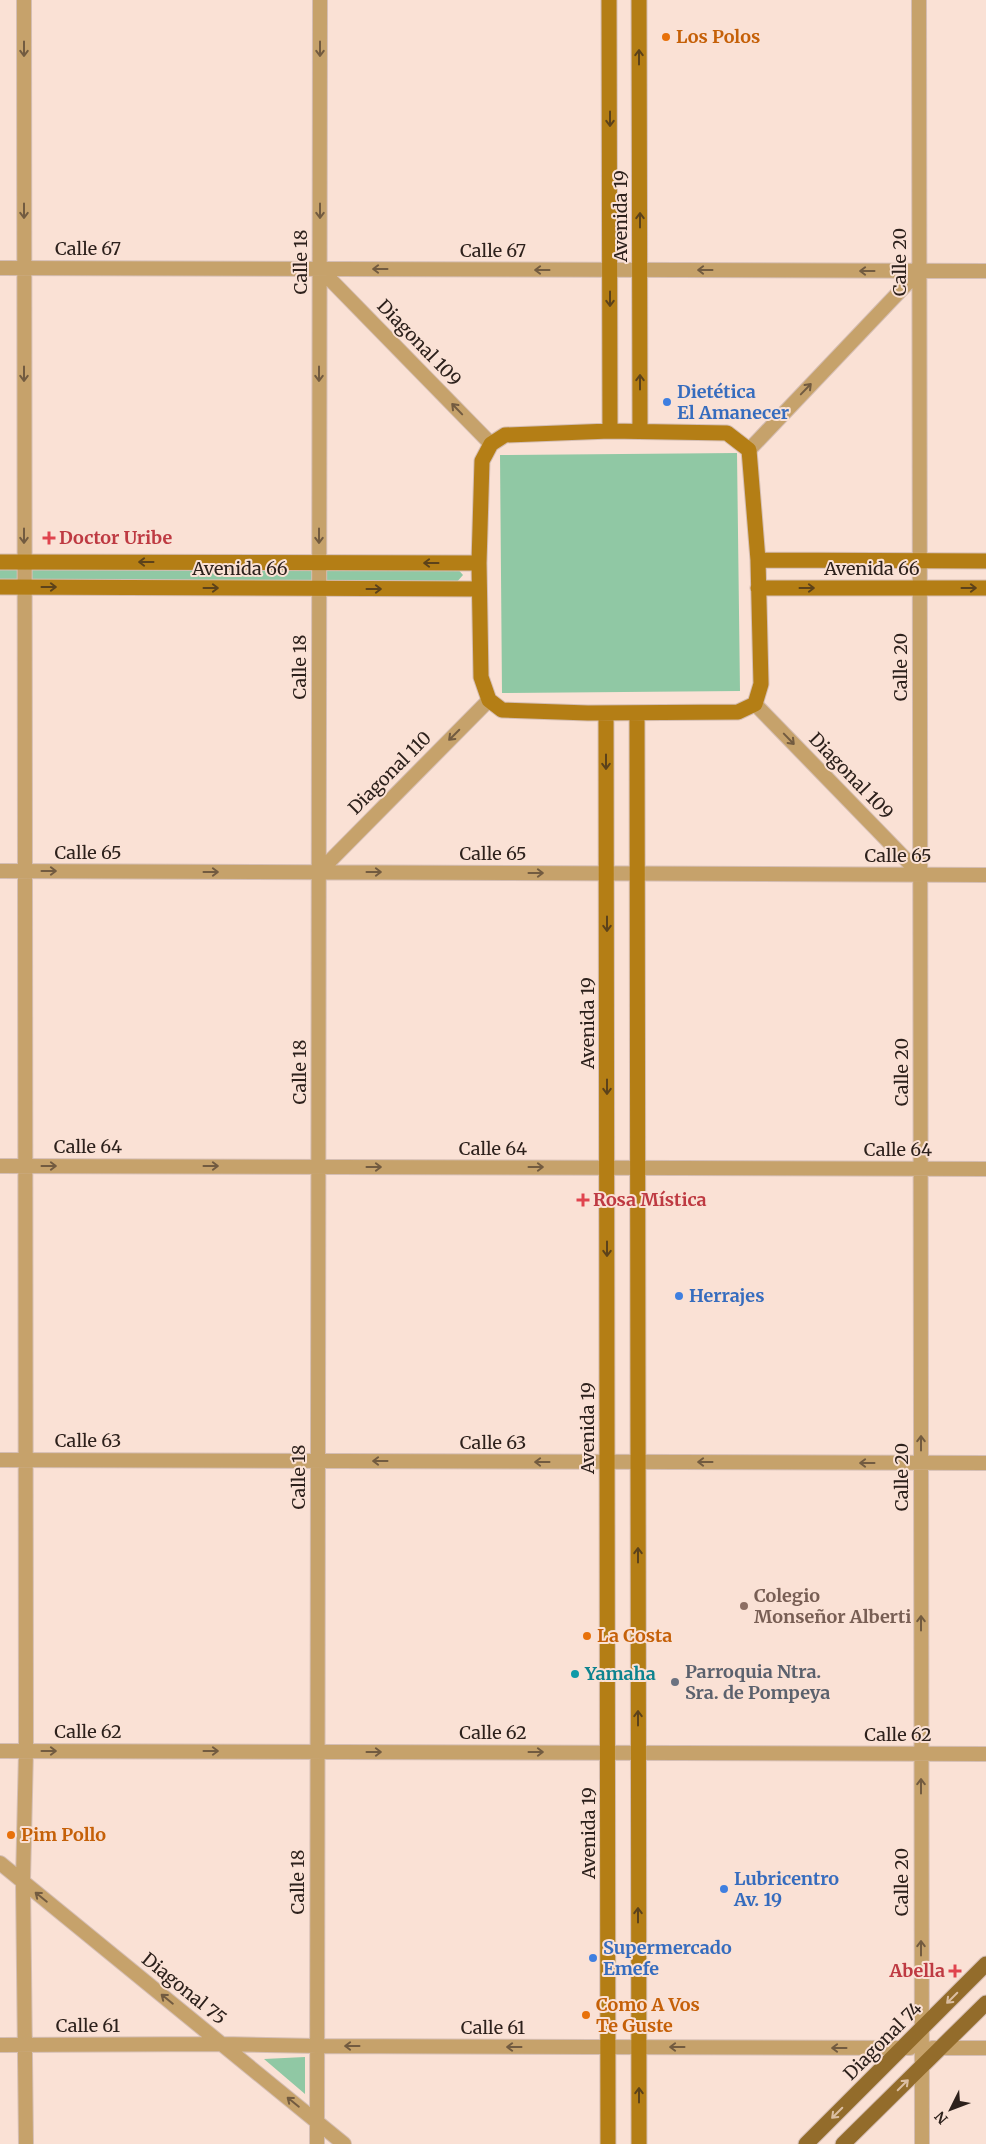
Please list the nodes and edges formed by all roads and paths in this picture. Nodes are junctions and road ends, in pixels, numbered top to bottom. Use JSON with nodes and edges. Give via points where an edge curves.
{"nodes":[{"id":1,"x":24,"y":0,"type":"edge"},
{"id":2,"x":320,"y":0,"type":"edge"},
{"id":3,"x":609,"y":0,"type":"edge"},
{"id":4,"x":639,"y":0,"type":"edge"},
{"id":5,"x":919,"y":0,"type":"edge"},
{"id":6,"x":0,"y":268,"type":"edge"},
{"id":7,"x":24,"y":268,"type":"junction"},
{"id":8,"x":320,"y":269,"type":"junction"},
{"id":9,"x":610,"y":270,"type":"junction"},
{"id":10,"x":640,"y":270,"type":"junction"},
{"id":11,"x":919,"y":271,"type":"junction"},
{"id":12,"x":986,"y":271,"type":"edge"},
{"id":13,"x":610,"y":431,"type":"junction"},
{"id":14,"x":640,"y":431,"type":"junction"},
{"id":15,"x":491,"y":444,"type":"junction"},
{"id":16,"x":749,"y":450,"type":"junction"},
{"id":17,"x":758,"y":560,"type":"junction"},
{"id":18,"x":920,"y":561,"type":"junction"},
{"id":19,"x":986,"y":561,"type":"edge"},
{"id":20,"x":0,"y":562,"type":"edge"},
{"id":21,"x":24,"y":562,"type":"junction"},
{"id":22,"x":319,"y":563,"type":"junction"},
{"id":23,"x":479,"y":563,"type":"junction"},
{"id":24,"x":0,"y":587,"type":"edge"},
{"id":25,"x":24,"y":587,"type":"junction"},
{"id":26,"x":319,"y":588,"type":"junction"},
{"id":27,"x":758,"y":588,"type":"junction"},
{"id":28,"x":920,"y":588,"type":"junction"},
{"id":29,"x":986,"y":588,"type":"edge"},
{"id":30,"x":479,"y":589,"type":"junction"},
{"id":31,"x":489,"y":700,"type":"junction"},
{"id":32,"x":755,"y":704,"type":"junction"},
{"id":33,"x":606,"y":713,"type":"junction"},
{"id":34,"x":637,"y":713,"type":"junction"},
{"id":35,"x":0,"y":871,"type":"edge"},
{"id":36,"x":25,"y":871,"type":"junction"},
{"id":37,"x":319,"y":872,"type":"junction"},
{"id":38,"x":606,"y":873,"type":"junction"},
{"id":39,"x":637,"y":874,"type":"junction"},
{"id":40,"x":920,"y":874,"type":"junction"},
{"id":41,"x":986,"y":875,"type":"edge"},
{"id":42,"x":0,"y":1166,"type":"edge"},
{"id":43,"x":25,"y":1166,"type":"junction"},
{"id":44,"x":318,"y":1167,"type":"junction"},
{"id":45,"x":607,"y":1168,"type":"junction"},
{"id":46,"x":638,"y":1168,"type":"junction"},
{"id":47,"x":920,"y":1169,"type":"junction"},
{"id":48,"x":986,"y":1169,"type":"edge"},
{"id":49,"x":0,"y":1460,"type":"edge"},
{"id":50,"x":25,"y":1460,"type":"junction"},
{"id":51,"x":318,"y":1461,"type":"junction"},
{"id":52,"x":607,"y":1462,"type":"junction"},
{"id":53,"x":638,"y":1462,"type":"junction"},
{"id":54,"x":921,"y":1463,"type":"junction"},
{"id":55,"x":986,"y":1463,"type":"edge"},
{"id":56,"x":26,"y":1750,"type":"junction"},
{"id":57,"x":0,"y":1751,"type":"edge"},
{"id":58,"x":317,"y":1751,"type":"junction"},
{"id":59,"x":607,"y":1752,"type":"junction"},
{"id":60,"x":638,"y":1753,"type":"junction"},
{"id":61,"x":921,"y":1754,"type":"junction"},
{"id":62,"x":986,"y":1754,"type":"edge"},
{"id":63,"x":0,"y":1863,"type":"edge"},
{"id":64,"x":23,"y":1882,"type":"junction"},
{"id":65,"x":986,"y":1964,"type":"edge"},
{"id":66,"x":986,"y":2003,"type":"edge"},
{"id":67,"x":922,"y":2029,"type":"junction"},
{"id":68,"x":222,"y":2044,"type":"junction"},
{"id":69,"x":0,"y":2045,"type":"edge"},
{"id":70,"x":26,"y":2045,"type":"junction"},
{"id":71,"x":317,"y":2046,"type":"junction"},
{"id":72,"x":608,"y":2047,"type":"junction"},
{"id":73,"x":639,"y":2047,"type":"junction"},
{"id":74,"x":902,"y":2048,"type":"junction"},
{"id":75,"x":922,"y":2048,"type":"junction"},
{"id":76,"x":940,"y":2048,"type":"junction"},
{"id":77,"x":986,"y":2048,"type":"edge"},
{"id":78,"x":922,"y":2067,"type":"junction"},
{"id":79,"x":317,"y":2122,"type":"junction"},
{"id":80,"x":26,"y":2144,"type":"edge"},
{"id":81,"x":317,"y":2144,"type":"edge"},
{"id":82,"x":344,"y":2144,"type":"edge"},
{"id":83,"x":608,"y":2144,"type":"edge"},
{"id":84,"x":639,"y":2144,"type":"edge"},
{"id":85,"x":806,"y":2144,"type":"edge"},
{"id":86,"x":843,"y":2144,"type":"edge"},
{"id":87,"x":922,"y":2144,"type":"edge"}],
"edges":[{"from":1,"to":7,"type":"street","one_way":true},
{"from":2,"to":8,"type":"street","name":"Calle 18","one_way":true},
{"from":3,"to":9,"type":"main road","name":"Avenida 19","one_way":true},
{"from":10,"to":4,"type":"main road","name":"Avenida 19","one_way":true},
{"from":5,"to":11,"type":"street","name":"Calle 20"},
{"from":6,"to":7,"type":"street","name":"Calle 67"},
{"from":7,"to":8,"type":"street","name":"Calle 67"},
{"from":7,"to":21,"type":"street","one_way":true},
{"from":9,"to":8,"type":"street","name":"Calle 67","one_way":true},
{"from":15,"to":8,"type":"street","name":"Diagonal 109","one_way":true},
{"from":8,"to":22,"type":"street","name":"Calle 18","one_way":true},
{"from":9,"to":10,"type":"street","name":"Calle 67"},
{"from":9,"to":13,"type":"main road","name":"Avenida 19","one_way":true},
{"from":11,"to":10,"type":"street","name":"Calle 67","one_way":true},
{"from":14,"to":10,"type":"main road","name":"Avenida 19","one_way":true},
{"from":11,"to":12,"type":"street","name":"Calle 67"},
{"from":16,"to":11,"type":"street","one_way":true},
{"from":11,"to":18,"type":"street","name":"Calle 20"},
{"from":13,"to":14,"type":"main road"},
{"from":13,"to":15,"type":"main road","via":[[504,435]]},
{"from":14,"to":16,"type":"main road","via":[[727,433]]},
{"from":15,"to":23,"type":"main road","via":[[482,461]]},
{"from":16,"to":17,"type":"main road"},
{"from":17,"to":18,"type":"main road","name":"Avenida 66"},
{"from":17,"to":27,"type":"main road"},
{"from":18,"to":19,"type":"main road","name":"Avenida 66"},
{"from":18,"to":28,"type":"street","name":"Calle 20"},
{"from":20,"to":21,"type":"main road","name":"Avenida 66"},
{"from":22,"to":21,"type":"main road","name":"Avenida 66","one_way":true},
{"from":21,"to":25,"type":"street"},
{"from":23,"to":22,"type":"main road","name":"Avenida 66","one_way":true},
{"from":22,"to":26,"type":"street","name":"Calle 18"},
{"from":23,"to":30,"type":"main road"},
{"from":24,"to":25,"type":"main road","name":"Avenida 66"},
{"from":25,"to":26,"type":"main road","name":"Avenida 66","one_way":true},
{"from":25,"to":36,"type":"street"},
{"from":26,"to":30,"type":"main road","name":"Avenida 66","one_way":true},
{"from":26,"to":37,"type":"street","name":"Calle 18"},
{"from":27,"to":28,"type":"main road","name":"Avenida 66","one_way":true},
{"from":27,"to":32,"type":"main road","via":[[761,684]]},
{"from":28,"to":29,"type":"main road","name":"Avenida 66","one_way":true},
{"from":28,"to":40,"type":"street","name":"Calle 20"},
{"from":30,"to":31,"type":"main road","via":[[481,677]]},
{"from":31,"to":33,"type":"main road","via":[[502,710]]},
{"from":31,"to":37,"type":"street","name":"Diagonal 110","one_way":true},
{"from":32,"to":34,"type":"main road","via":[[738,712]]},
{"from":32,"to":40,"type":"street","name":"Diagonal 109","one_way":true},
{"from":33,"to":34,"type":"main road"},
{"from":33,"to":38,"type":"main road","name":"Avenida 19","one_way":true},
{"from":34,"to":39,"type":"main road"},
{"from":35,"to":36,"type":"street","name":"Calle 65"},
{"from":36,"to":37,"type":"street","name":"Calle 65","one_way":true},
{"from":36,"to":43,"type":"street"},
{"from":37,"to":38,"type":"street","name":"Calle 65","one_way":true},
{"from":37,"to":44,"type":"street","name":"Calle 18"},
{"from":38,"to":39,"type":"street","name":"Calle 65"},
{"from":38,"to":45,"type":"main road","name":"Avenida 19","one_way":true},
{"from":39,"to":40,"type":"street","name":"Calle 65"},
{"from":39,"to":46,"type":"main road"},
{"from":40,"to":41,"type":"street","name":"Calle 65"},
{"from":40,"to":47,"type":"street","name":"Calle 20"},
{"from":42,"to":43,"type":"street","name":"Calle 64"},
{"from":43,"to":44,"type":"street","name":"Calle 64","one_way":true},
{"from":43,"to":50,"type":"street"},
{"from":44,"to":45,"type":"street","name":"Calle 64","one_way":true},
{"from":44,"to":51,"type":"street","name":"Calle 18"},
{"from":45,"to":46,"type":"street","name":"Calle 64"},
{"from":45,"to":52,"type":"main road","name":"Avenida 19","one_way":true},
{"from":46,"to":47,"type":"street","name":"Calle 64"},
{"from":46,"to":53,"type":"main road"},
{"from":47,"to":48,"type":"street","name":"Calle 64"},
{"from":54,"to":47,"type":"street","name":"Calle 20","one_way":true},
{"from":49,"to":50,"type":"street","name":"Calle 63"},
{"from":50,"to":51,"type":"street","name":"Calle 63"},
{"from":50,"to":56,"type":"street"},
{"from":52,"to":51,"type":"street","name":"Calle 63","one_way":true},
{"from":51,"to":58,"type":"street","name":"Calle 18"},
{"from":52,"to":53,"type":"street","name":"Calle 63"},
{"from":52,"to":59,"type":"main road","name":"Avenida 19"},
{"from":54,"to":53,"type":"street","name":"Calle 63","one_way":true},
{"from":60,"to":53,"type":"main road","one_way":true},
{"from":54,"to":55,"type":"street","name":"Calle 63"},
{"from":61,"to":54,"type":"street","name":"Calle 20","one_way":true},
{"from":56,"to":57,"type":"street","name":"Calle 62"},
{"from":56,"to":58,"type":"street","name":"Calle 62","one_way":true},
{"from":56,"to":64,"type":"street"},
{"from":58,"to":59,"type":"street","name":"Calle 62","one_way":true},
{"from":58,"to":71,"type":"street","name":"Calle 18"},
{"from":59,"to":60,"type":"street","name":"Calle 62"},
{"from":59,"to":72,"type":"main road","name":"Avenida 19"},
{"from":60,"to":61,"type":"street","name":"Calle 62"},
{"from":73,"to":60,"type":"main road","one_way":true},
{"from":61,"to":62,"type":"street","name":"Calle 62"},
{"from":67,"to":61,"type":"street","name":"Calle 20","one_way":true},
{"from":63,"to":64,"type":"street","name":"Diagonal 75"},
{"from":68,"to":64,"type":"street","name":"Diagonal 75","one_way":true},
{"from":64,"to":70,"type":"street"},
{"from":65,"to":67,"type":"main road","name":"Diagonal 74","one_way":true},
{"from":66,"to":76,"type":"main road"},
{"from":67,"to":74,"type":"main road","name":"Diagonal 74"},
{"from":67,"to":75,"type":"street","name":"Calle 20"},
{"from":68,"to":70,"type":"street","name":"Calle 61"},
{"from":68,"to":71,"type":"street","name":"Calle 61"},
{"from":79,"to":68,"type":"street","name":"Diagonal 75","one_way":true},
{"from":69,"to":70,"type":"street","name":"Calle 61"},
{"from":70,"to":80,"type":"street"},
{"from":72,"to":71,"type":"street","name":"Calle 61","one_way":true},
{"from":71,"to":79,"type":"street","name":"Calle 18"},
{"from":72,"to":73,"type":"street","name":"Calle 61"},
{"from":72,"to":83,"type":"main road","name":"Avenida 19"},
{"from":74,"to":73,"type":"street","name":"Calle 61","one_way":true},
{"from":84,"to":73,"type":"main road","one_way":true},
{"from":74,"to":75,"type":"street","name":"Calle 61"},
{"from":74,"to":85,"type":"main road","name":"Diagonal 74","one_way":true},
{"from":75,"to":76,"type":"street","name":"Calle 61"},
{"from":75,"to":78,"type":"street","name":"Calle 20"},
{"from":76,"to":77,"type":"street","name":"Calle 61"},
{"from":76,"to":78,"type":"main road"},
{"from":86,"to":78,"type":"main road","one_way":true},
{"from":78,"to":87,"type":"street","name":"Calle 20"},
{"from":79,"to":81,"type":"street","name":"Calle 18"},
{"from":79,"to":82,"type":"street","name":"Diagonal 75"}]}
